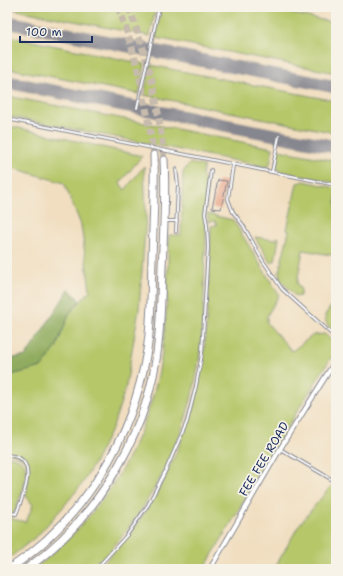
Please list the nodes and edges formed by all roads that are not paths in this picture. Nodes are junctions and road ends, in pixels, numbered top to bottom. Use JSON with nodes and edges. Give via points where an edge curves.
{"nodes":[{"id":1,"x":159,"y":7,"type":"edge"},
{"id":2,"x":137,"y":108,"type":"dead end"},
{"id":3,"x":7,"y":119,"type":"edge"},
{"id":4,"x":279,"y":136,"type":"dead end"},
{"id":5,"x":154,"y":156,"type":"tunnel mouth"},
{"id":6,"x":164,"y":160,"type":"tunnel mouth"},
{"id":7,"x":233,"y":164,"type":"junction"},
{"id":8,"x":176,"y":169,"type":"dead end"},
{"id":9,"x":211,"y":170,"type":"dead end"},
{"id":10,"x":272,"y":172,"type":"junction"},
{"id":11,"x":336,"y":185,"type":"edge"},
{"id":12,"x":164,"y":221,"type":"junction"},
{"id":13,"x":177,"y":221,"type":"junction"},
{"id":14,"x":176,"y":232,"type":"dead end"},
{"id":15,"x":336,"y":338,"type":"edge"},
{"id":16,"x":336,"y":360,"type":"edge"},
{"id":17,"x":280,"y":449,"type":"junction"},
{"id":18,"x":7,"y":455,"type":"edge"},
{"id":19,"x":336,"y":482,"type":"edge"},
{"id":20,"x":7,"y":512,"type":"edge"},
{"id":21,"x":9,"y":569,"type":"edge"},
{"id":22,"x":26,"y":569,"type":"edge"},
{"id":23,"x":96,"y":569,"type":"edge"},
{"id":24,"x":210,"y":569,"type":"edge"}],
"edges":[{"from":1,"to":2,"type":"lane"},
{"from":3,"to":7,"type":"lane"},
{"from":4,"to":10,"type":"lane"},
{"from":5,"to":21,"type":"highway","via":[[149,330],[144,366],[134,406],[116,449],[88,494],[65,522]]},
{"from":6,"to":12,"type":"highway"},
{"from":7,"to":10,"type":"lane"},
{"from":7,"to":15,"type":"lane","via":[[228,199],[233,212],[282,289]]},
{"from":8,"to":13,"type":"lane"},
{"from":9,"to":23,"type":"lane","via":[[205,214],[208,247],[202,354],[187,422],[148,505],[127,535]]},
{"from":10,"to":11,"type":"lane"},
{"from":12,"to":13,"type":"lane"},
{"from":12,"to":22,"type":"highway","via":[[158,344],[148,395],[137,428],[112,476],[92,505],[57,544]]},
{"from":13,"to":14,"type":"lane"},
{"from":16,"to":17,"type":"street","name":"FEE FEE ROAD"},
{"from":17,"to":19,"type":"lane"},
{"from":17,"to":24,"type":"street","name":"FEE FEE ROAD"},
{"from":18,"to":20,"type":"lane","via":[[22,459],[28,472],[16,514]]}]}
